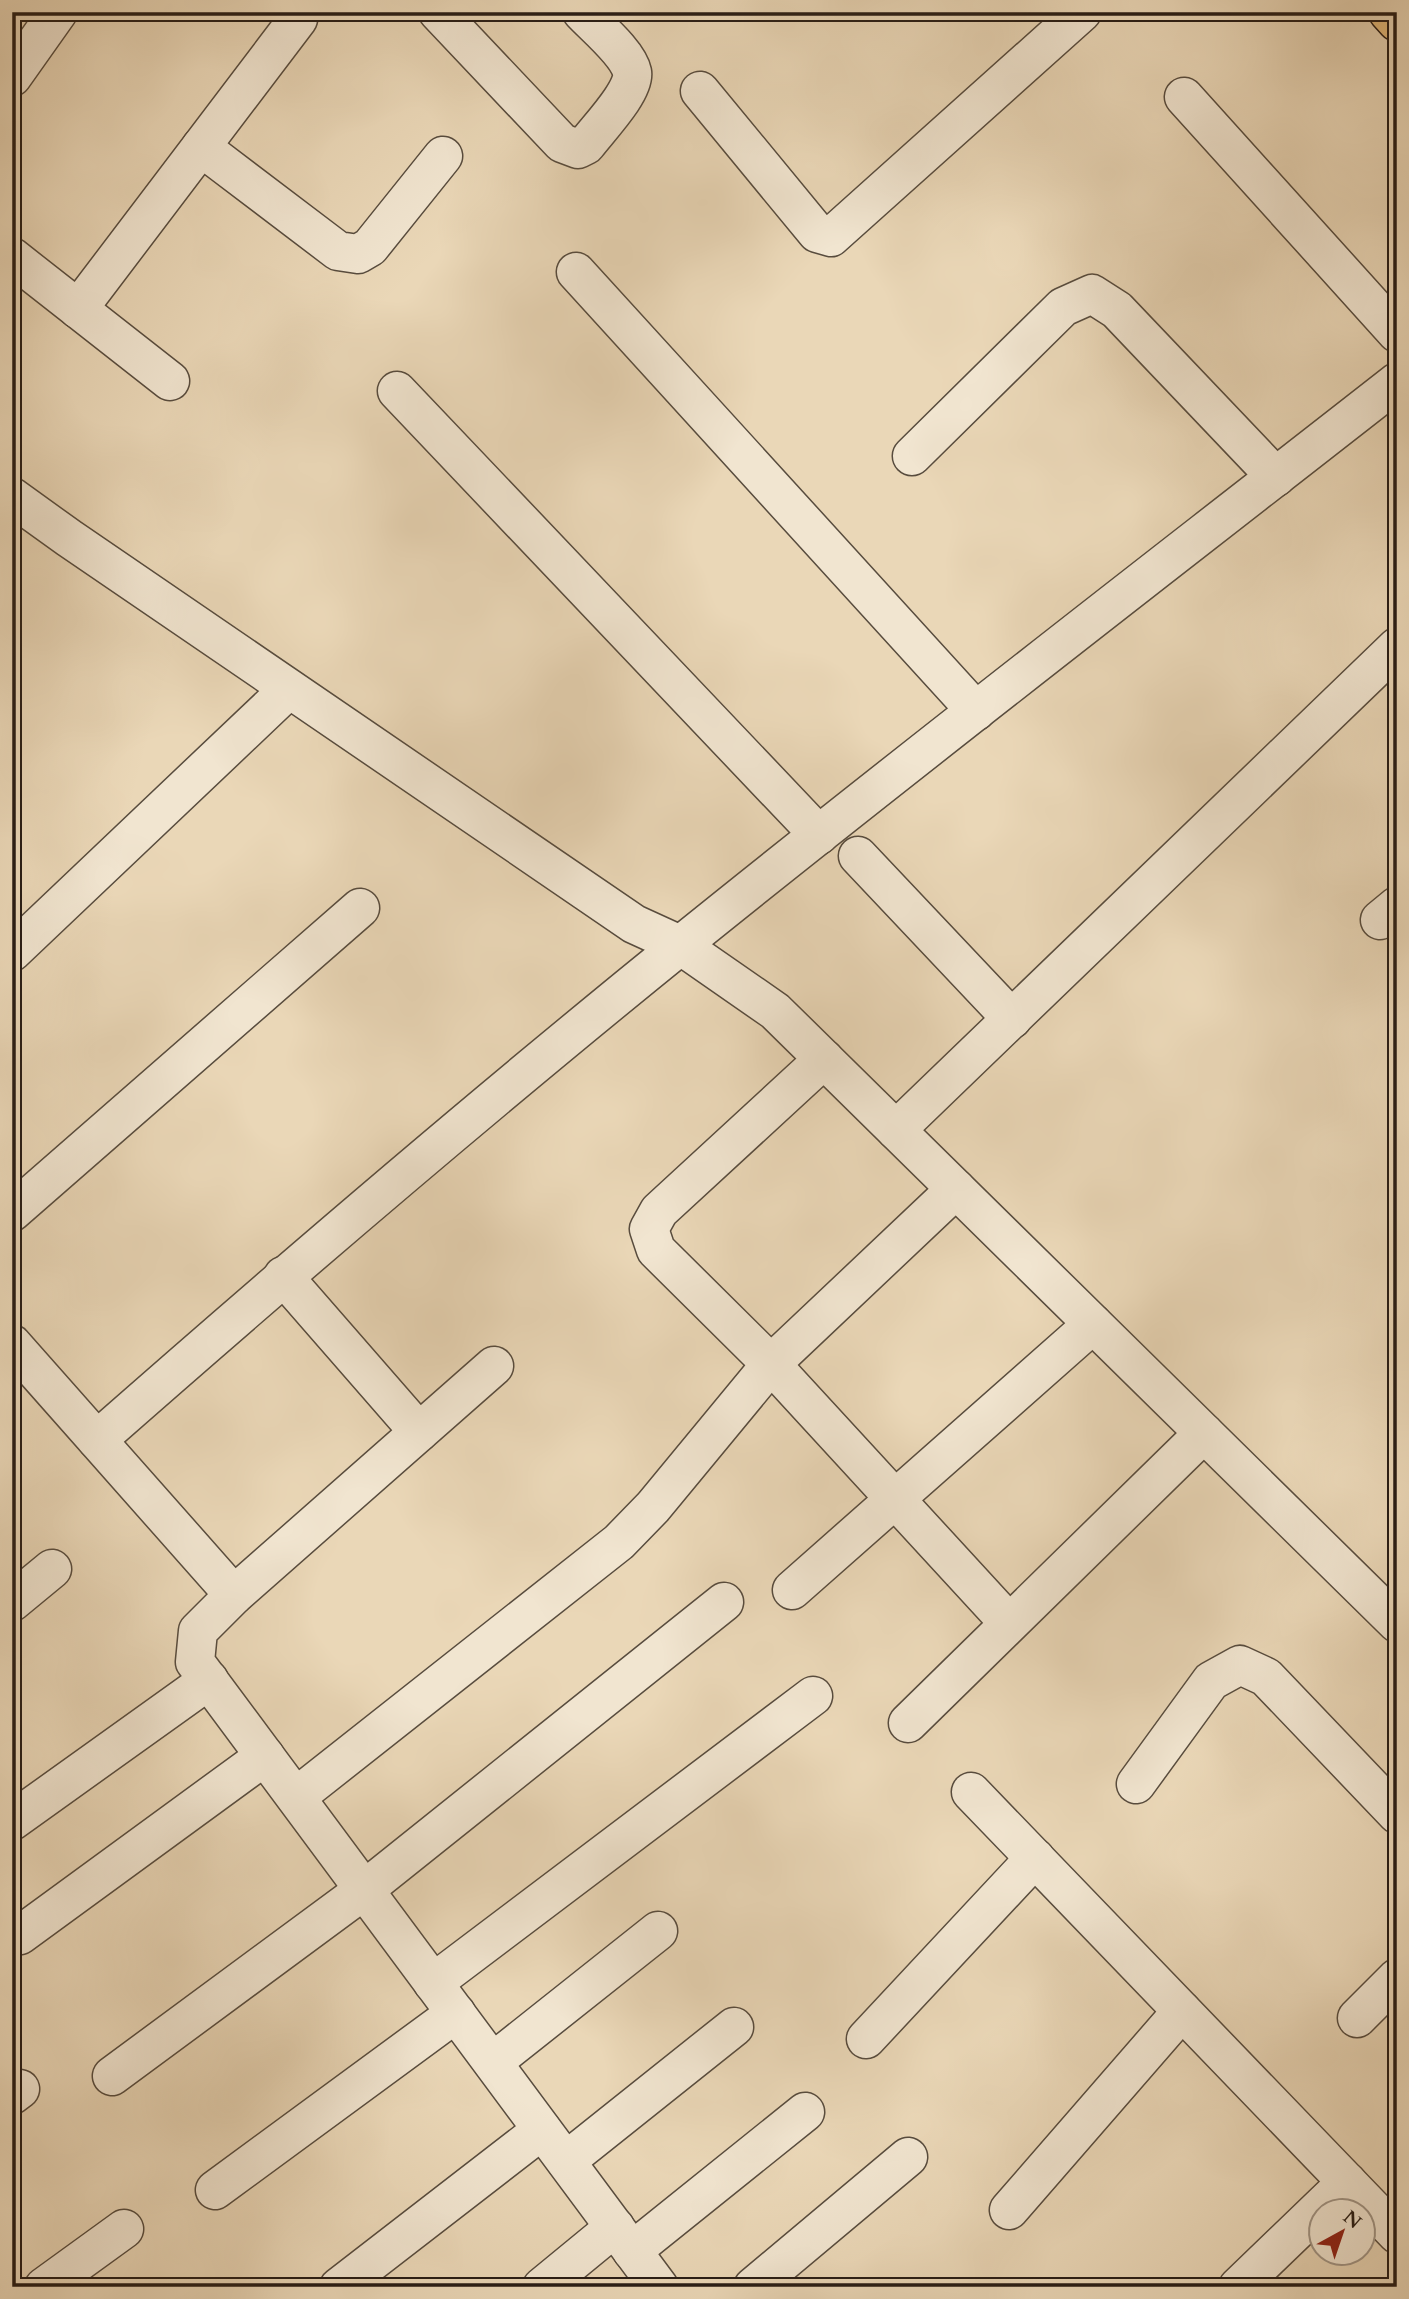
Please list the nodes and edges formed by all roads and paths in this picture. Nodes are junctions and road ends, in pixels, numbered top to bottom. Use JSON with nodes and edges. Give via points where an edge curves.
{"nodes":[{"id":1,"x":58,"y":12,"type":"edge"},
{"id":2,"x":438,"y":12,"type":"edge"},
{"id":3,"x":582,"y":12,"type":"edge"},
{"id":4,"x":1082,"y":12,"type":"edge"},
{"id":5,"x":1388,"y":12,"type":"edge"},
{"id":6,"x":298,"y":19,"type":"dead end"},
{"id":7,"x":1397,"y":22,"type":"edge"},
{"id":8,"x":12,"y":77,"type":"edge"},
{"id":9,"x":700,"y":92,"type":"dead end"},
{"id":10,"x":1184,"y":97,"type":"dead end"},
{"id":11,"x":201,"y":148,"type":"junction"},
{"id":12,"x":443,"y":156,"type":"dead end"},
{"id":13,"x":12,"y":257,"type":"edge"},
{"id":14,"x":576,"y":272,"type":"dead end"},
{"id":15,"x":78,"y":309,"type":"junction"},
{"id":16,"x":1397,"y":333,"type":"edge"},
{"id":17,"x":170,"y":382,"type":"dead end"},
{"id":18,"x":1397,"y":383,"type":"edge"},
{"id":19,"x":397,"y":391,"type":"dead end"},
{"id":20,"x":912,"y":456,"type":"dead end"},
{"id":21,"x":1276,"y":477,"type":"junction"},
{"id":22,"x":12,"y":496,"type":"edge"},
{"id":23,"x":1397,"y":646,"type":"edge"},
{"id":24,"x":289,"y":689,"type":"junction"},
{"id":25,"x":976,"y":711,"type":"junction"},
{"id":26,"x":819,"y":835,"type":"junction"},
{"id":27,"x":858,"y":856,"type":"dead end"},
{"id":28,"x":359,"y":908,"type":"dead end"},
{"id":29,"x":680,"y":945,"type":"junction"},
{"id":30,"x":12,"y":952,"type":"edge"},
{"id":31,"x":1012,"y":1019,"type":"junction"},
{"id":32,"x":824,"y":1059,"type":"junction"},
{"id":33,"x":896,"y":1130,"type":"junction"},
{"id":34,"x":956,"y":1189,"type":"junction"},
{"id":35,"x":12,"y":1212,"type":"edge"},
{"id":36,"x":283,"y":1276,"type":"junction"},
{"id":37,"x":1093,"y":1324,"type":"junction"},
{"id":38,"x":12,"y":1344,"type":"edge"},
{"id":39,"x":771,"y":1364,"type":"junction"},
{"id":40,"x":494,"y":1366,"type":"dead end"},
{"id":41,"x":419,"y":1432,"type":"junction"},
{"id":42,"x":1204,"y":1433,"type":"junction"},
{"id":43,"x":97,"y":1440,"type":"junction"},
{"id":44,"x":895,"y":1499,"type":"junction"},
{"id":45,"x":52,"y":1569,"type":"dead end"},
{"id":46,"x":792,"y":1590,"type":"dead end"},
{"id":47,"x":234,"y":1594,"type":"junction"},
{"id":48,"x":12,"y":1602,"type":"edge"},
{"id":49,"x":724,"y":1602,"type":"dead end"},
{"id":50,"x":1009,"y":1623,"type":"junction"},
{"id":51,"x":1397,"y":1623,"type":"edge"},
{"id":52,"x":209,"y":1680,"type":"junction"},
{"id":53,"x":813,"y":1696,"type":"dead end"},
{"id":54,"x":908,"y":1723,"type":"dead end"},
{"id":55,"x":265,"y":1756,"type":"junction"},
{"id":56,"x":1136,"y":1784,"type":"dead end"},
{"id":57,"x":971,"y":1792,"type":"dead end"},
{"id":58,"x":296,"y":1797,"type":"junction"},
{"id":59,"x":1397,"y":1814,"type":"edge"},
{"id":60,"x":12,"y":1821,"type":"edge"},
{"id":61,"x":1034,"y":1858,"type":"junction"},
{"id":62,"x":364,"y":1890,"type":"junction"},
{"id":63,"x":658,"y":1931,"type":"dead end"},
{"id":64,"x":20,"y":1935,"type":"dead end"},
{"id":65,"x":1397,"y":1978,"type":"edge"},
{"id":66,"x":433,"y":1983,"type":"junction"},
{"id":67,"x":1182,"y":2011,"type":"junction"},
{"id":68,"x":456,"y":2013,"type":"junction"},
{"id":69,"x":1357,"y":2018,"type":"dead end"},
{"id":70,"x":734,"y":2027,"type":"dead end"},
{"id":71,"x":866,"y":2039,"type":"dead end"},
{"id":72,"x":492,"y":2062,"type":"junction"},
{"id":73,"x":112,"y":2076,"type":"dead end"},
{"id":74,"x":805,"y":2112,"type":"dead end"},
{"id":75,"x":542,"y":2130,"type":"junction"},
{"id":76,"x":908,"y":2157,"type":"dead end"},
{"id":77,"x":566,"y":2161,"type":"junction"},
{"id":78,"x":1347,"y":2182,"type":"junction"},
{"id":79,"x":215,"y":2190,"type":"dead end"},
{"id":80,"x":1009,"y":2210,"type":"dead end"},
{"id":81,"x":124,"y":2230,"type":"dead end"},
{"id":82,"x":1397,"y":2234,"type":"edge"},
{"id":83,"x":624,"y":2239,"type":"junction"},
{"id":84,"x":44,"y":2287,"type":"edge"},
{"id":85,"x":339,"y":2287,"type":"edge"},
{"id":86,"x":542,"y":2287,"type":"edge"},
{"id":87,"x":659,"y":2287,"type":"edge"},
{"id":88,"x":753,"y":2287,"type":"edge"},
{"id":89,"x":1238,"y":2287,"type":"edge"}],
"edges":[{"from":1,"to":8,"type":"street"},
{"from":2,"to":3,"type":"street","via":[[562,143],[578,149],[586,145],[629,88],[632,73],[625,58]]},
{"from":4,"to":9,"type":"street","via":[[831,237],[817,233]]},
{"from":5,"to":7,"type":"main road"},
{"from":6,"to":11,"type":"street"},
{"from":10,"to":16,"type":"street"},
{"from":11,"to":12,"type":"street","via":[[338,251],[358,254],[370,247]]},
{"from":11,"to":15,"type":"street"},
{"from":13,"to":15,"type":"street"},
{"from":14,"to":25,"type":"street"},
{"from":15,"to":17,"type":"street"},
{"from":18,"to":21,"type":"street"},
{"from":19,"to":26,"type":"street"},
{"from":20,"to":21,"type":"street","via":[[1063,307],[1092,294],[1117,310]]},
{"from":21,"to":25,"type":"street"},
{"from":22,"to":24,"type":"street"},
{"from":23,"to":31,"type":"street"},
{"from":24,"to":29,"type":"street","via":[[634,924]]},
{"from":24,"to":30,"type":"street"},
{"from":25,"to":26,"type":"street"},
{"from":26,"to":29,"type":"street"},
{"from":27,"to":31,"type":"street"},
{"from":28,"to":35,"type":"street"},
{"from":29,"to":32,"type":"street","via":[[775,1011]]},
{"from":29,"to":36,"type":"street"},
{"from":31,"to":33,"type":"street"},
{"from":32,"to":33,"type":"street"},
{"from":32,"to":39,"type":"street","via":[[659,1211],[649,1230],[656,1250]]},
{"from":33,"to":34,"type":"street"},
{"from":34,"to":37,"type":"street"},
{"from":34,"to":39,"type":"street"},
{"from":36,"to":41,"type":"street"},
{"from":36,"to":43,"type":"street"},
{"from":37,"to":42,"type":"street"},
{"from":37,"to":44,"type":"street"},
{"from":38,"to":43,"type":"street"},
{"from":39,"to":44,"type":"street"},
{"from":39,"to":58,"type":"street","via":[[619,1542]]},
{"from":40,"to":41,"type":"street"},
{"from":41,"to":47,"type":"street"},
{"from":42,"to":50,"type":"street"},
{"from":42,"to":51,"type":"street"},
{"from":43,"to":47,"type":"street"},
{"from":44,"to":46,"type":"street"},
{"from":44,"to":50,"type":"street"},
{"from":45,"to":48,"type":"street"},
{"from":47,"to":52,"type":"street","via":[[198,1631],[195,1662]]},
{"from":49,"to":62,"type":"street"},
{"from":50,"to":54,"type":"street"},
{"from":52,"to":55,"type":"street"},
{"from":52,"to":60,"type":"street"},
{"from":53,"to":66,"type":"street"},
{"from":55,"to":58,"type":"street"},
{"from":55,"to":64,"type":"street"},
{"from":56,"to":59,"type":"street","via":[[1211,1681],[1240,1665],[1266,1677]]},
{"from":57,"to":61,"type":"street"},
{"from":58,"to":62,"type":"street"},
{"from":61,"to":67,"type":"street"},
{"from":61,"to":71,"type":"street"},
{"from":62,"to":66,"type":"street"},
{"from":62,"to":73,"type":"street"},
{"from":63,"to":72,"type":"street"},
{"from":65,"to":69,"type":"street"},
{"from":66,"to":68,"type":"street"},
{"from":67,"to":78,"type":"street"},
{"from":67,"to":80,"type":"street"},
{"from":68,"to":72,"type":"street"},
{"from":68,"to":79,"type":"street"},
{"from":70,"to":77,"type":"street"},
{"from":72,"to":75,"type":"street"},
{"from":74,"to":83,"type":"street"},
{"from":75,"to":77,"type":"street"},
{"from":75,"to":85,"type":"street"},
{"from":76,"to":88,"type":"street"},
{"from":77,"to":83,"type":"street"},
{"from":78,"to":82,"type":"street"},
{"from":78,"to":89,"type":"street"},
{"from":81,"to":84,"type":"street"},
{"from":83,"to":86,"type":"street"},
{"from":83,"to":87,"type":"street"}]}
